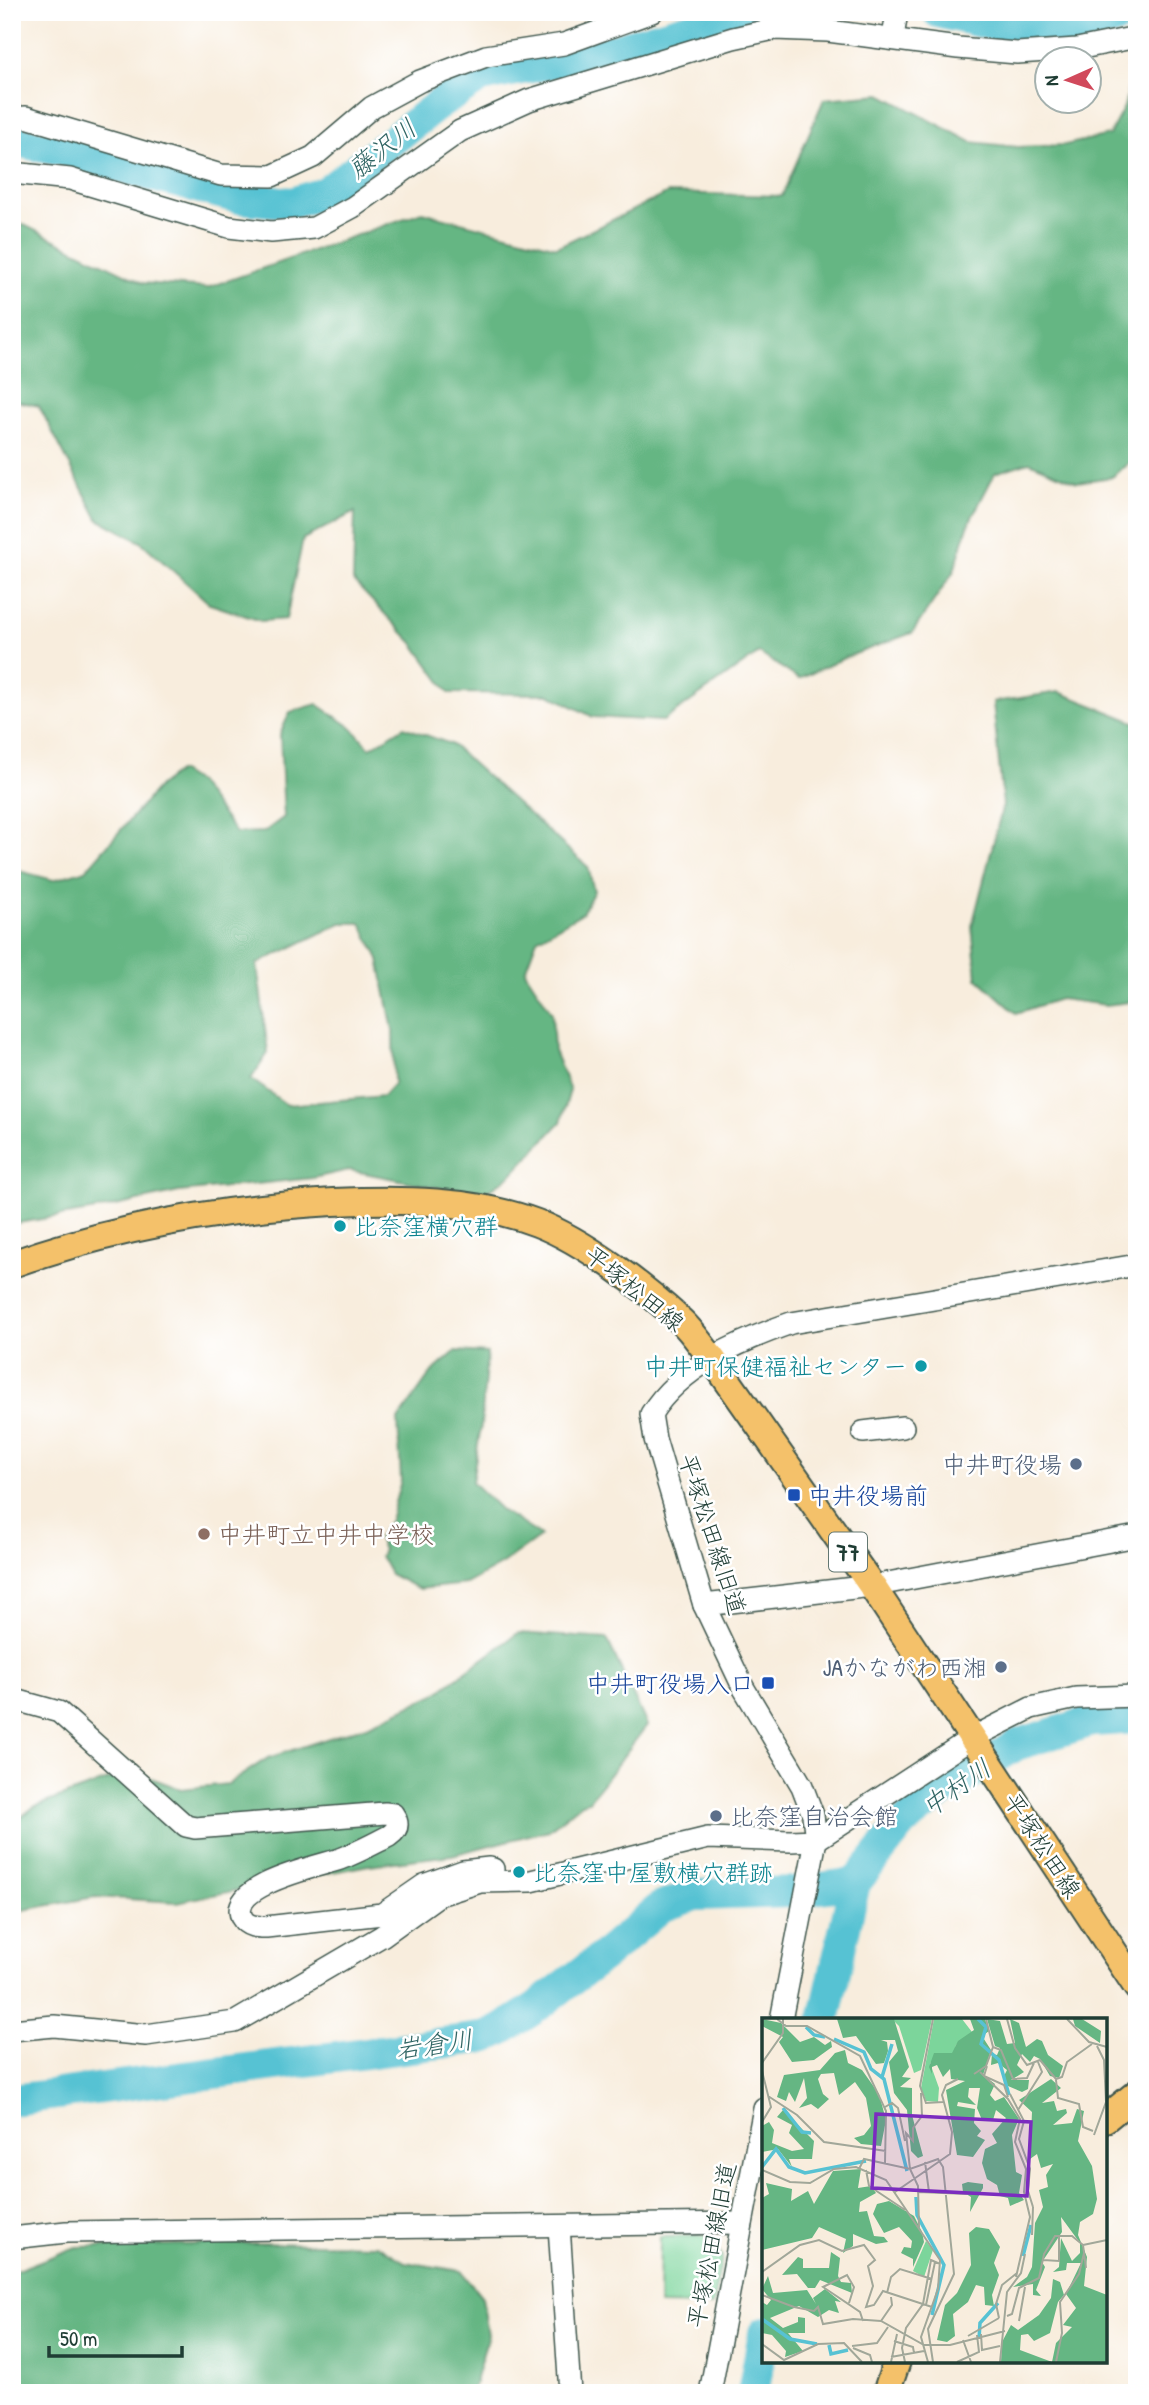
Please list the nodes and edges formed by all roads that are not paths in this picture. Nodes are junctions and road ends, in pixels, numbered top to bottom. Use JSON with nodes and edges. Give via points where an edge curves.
{"nodes":[{"id":1,"x":652,"y":12,"type":"edge"},
{"id":2,"x":897,"y":12,"type":"edge"},
{"id":3,"x":1137,"y":37,"type":"edge"},
{"id":4,"x":892,"y":38,"type":"junction"},
{"id":5,"x":12,"y":118,"type":"edge"},
{"id":6,"x":12,"y":173,"type":"edge"},
{"id":7,"x":12,"y":1264,"type":"edge"},
{"id":8,"x":1137,"y":1265,"type":"edge"},
{"id":9,"x":711,"y":1357,"type":"junction"},
{"id":10,"x":903,"y":1427,"type":"dead end"},
{"id":11,"x":863,"y":1432,"type":"dead end"},
{"id":12,"x":1137,"y":1536,"type":"edge"},
{"id":13,"x":872,"y":1586,"type":"junction"},
{"id":14,"x":704,"y":1605,"type":"junction"},
{"id":15,"x":1137,"y":1696,"type":"edge"},
{"id":16,"x":12,"y":1699,"type":"edge"},
{"id":17,"x":977,"y":1744,"type":"junction"},
{"id":18,"x":816,"y":1840,"type":"junction"},
{"id":19,"x":500,"y":1882,"type":"junction"},
{"id":20,"x":1137,"y":1987,"type":"edge"},
{"id":21,"x":781,"y":2018,"type":"edge"},
{"id":22,"x":12,"y":2030,"type":"edge"},
{"id":23,"x":1137,"y":2093,"type":"edge"},
{"id":24,"x":1107,"y":2117,"type":"edge"},
{"id":25,"x":762,"y":2118,"type":"edge"},
{"id":26,"x":742,"y":2223,"type":"junction"},
{"id":27,"x":559,"y":2226,"type":"junction"},
{"id":28,"x":12,"y":2238,"type":"edge"},
{"id":29,"x":896,"y":2363,"type":"edge"},
{"id":30,"x":570,"y":2393,"type":"edge"},
{"id":31,"x":710,"y":2393,"type":"edge"},
{"id":32,"x":886,"y":2393,"type":"edge"}],
"edges":[{"from":1,"to":5,"type":"street","via":[[564,44],[486,56],[420,81],[372,107],[313,158],[272,176],[221,175],[26,117]]},
{"from":2,"to":4,"type":"street"},
{"from":3,"to":4,"type":"street","via":[[1077,49],[1017,52]]},
{"from":4,"to":6,"type":"street","via":[[774,29],[530,100],[460,131],[354,207],[314,228],[271,232],[229,228],[70,179]]},
{"from":7,"to":9,"type":"main road","name":"平塚松田線","number":"77","via":[[127,1230],[215,1213],[382,1200],[455,1205],[536,1222],[584,1246],[682,1322]]},
{"from":8,"to":9,"type":"street","via":[[791,1323]]},
{"from":9,"to":13,"type":"main road","name":"平塚松田線","number":"77"},
{"from":9,"to":14,"type":"street","name":"平塚松田線旧道","via":[[660,1399],[651,1414]]},
{"from":10,"to":11,"type":"street"},
{"from":12,"to":13,"type":"street"},
{"from":13,"to":14,"type":"street"},
{"from":13,"to":17,"type":"main road","name":"平塚松田線","number":"77"},
{"from":14,"to":18,"type":"street","name":"平塚松田線旧道","via":[[743,1687],[802,1786]]},
{"from":15,"to":17,"type":"street","via":[[1076,1698],[1031,1708]]},
{"from":16,"to":19,"type":"street","via":[[59,1712],[186,1826],[393,1814],[398,1826],[389,1836],[253,1891],[241,1903],[247,1924],[266,1927],[382,1914],[425,1885],[463,1871],[489,1868],[498,1871]]},
{"from":17,"to":18,"type":"street"},
{"from":17,"to":20,"type":"main road","name":"平塚松田線","number":"77"},
{"from":18,"to":19,"type":"street","via":[[708,1839],[578,1872]]},
{"from":18,"to":21,"type":"street","name":"平塚松田線旧道"},
{"from":19,"to":22,"type":"street","via":[[480,1882],[439,1895],[382,1936],[235,2022],[146,2035],[54,2026]]},
{"from":23,"to":24,"type":"main road"},
{"from":25,"to":26,"type":"street","name":"平塚松田線旧道"},
{"from":26,"to":27,"type":"street"},
{"from":26,"to":31,"type":"street","name":"平塚松田線旧道"},
{"from":27,"to":28,"type":"street","via":[[66,2232]]},
{"from":27,"to":30,"type":"street"},
{"from":29,"to":32,"type":"main road"}]}
